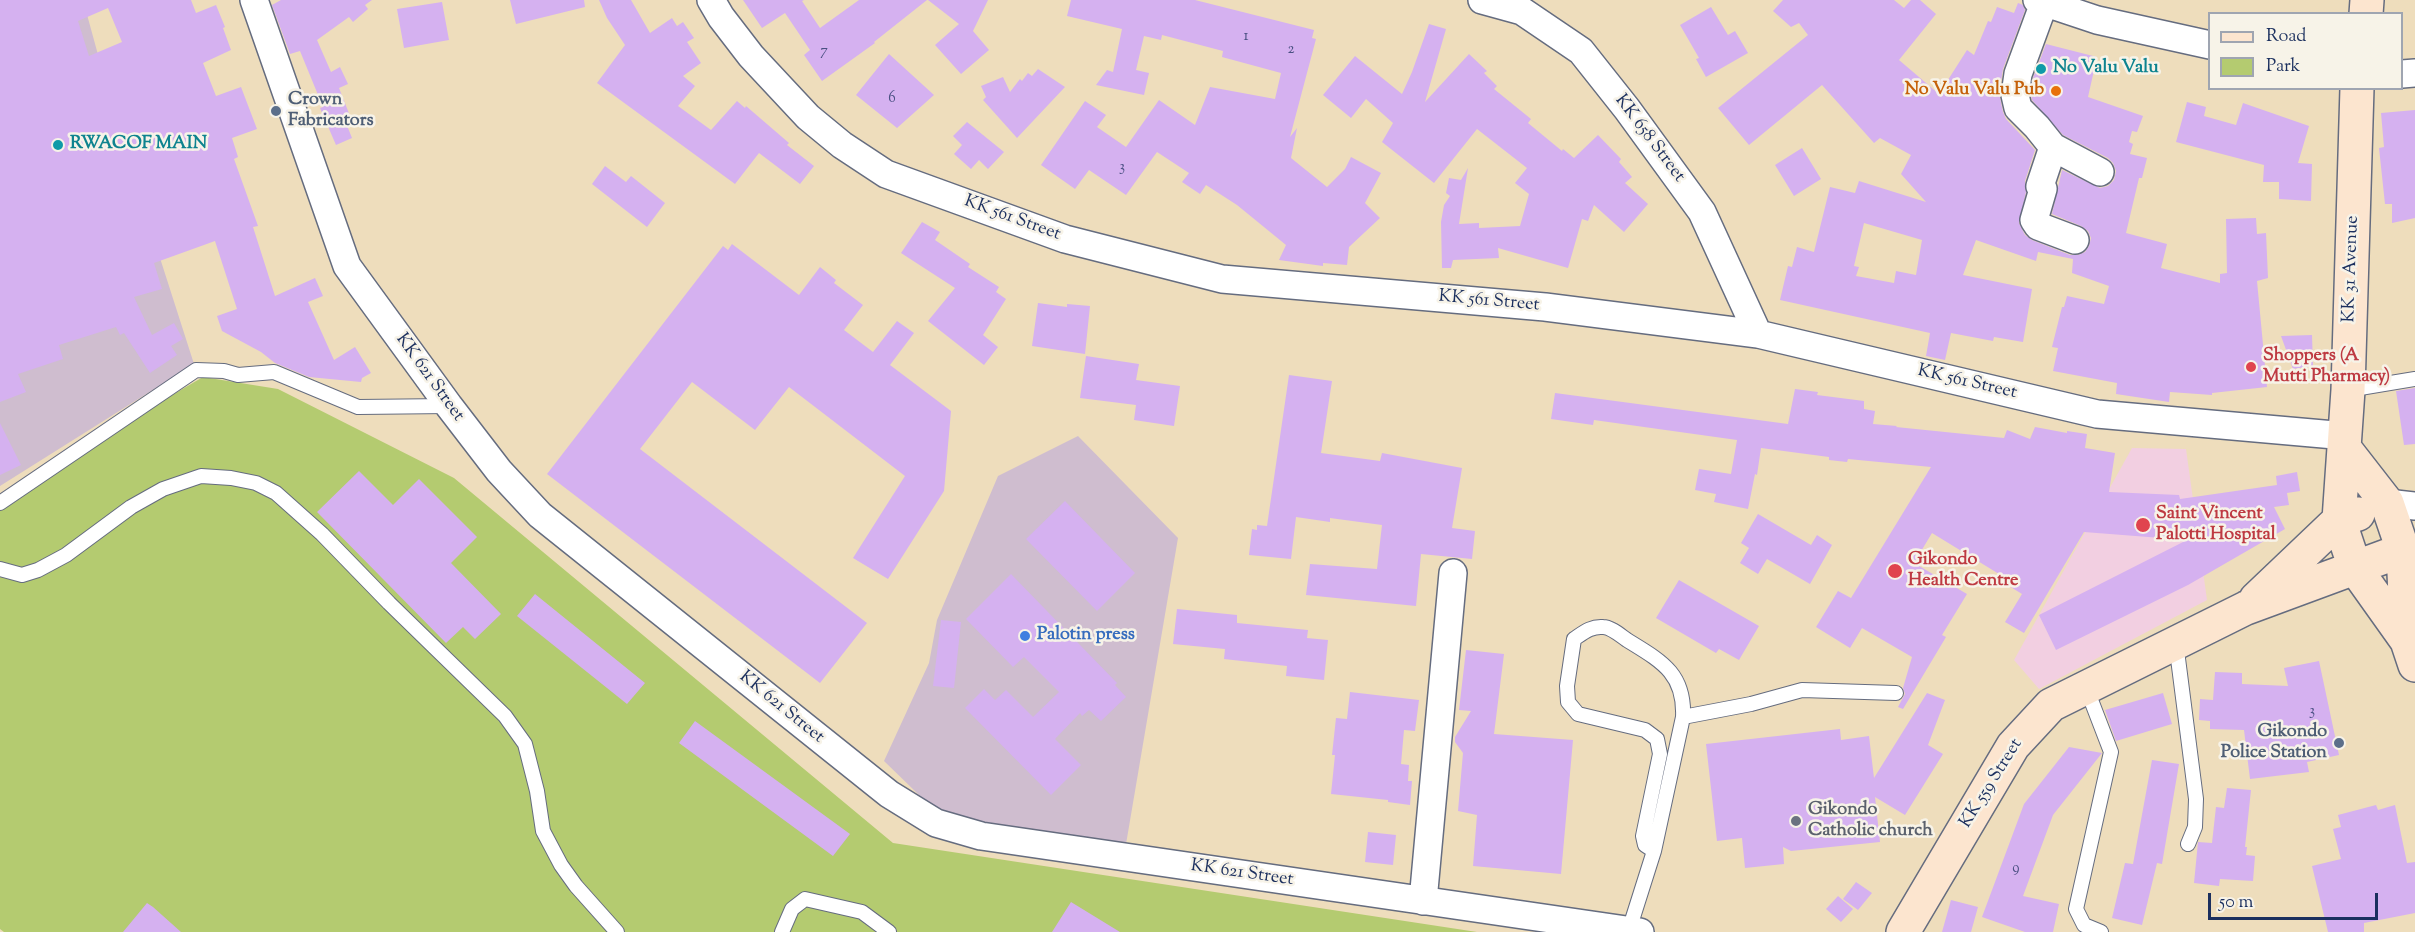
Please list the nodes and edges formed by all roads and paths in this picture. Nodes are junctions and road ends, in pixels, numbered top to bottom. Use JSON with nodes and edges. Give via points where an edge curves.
{"nodes":[{"id":1,"x":254,"y":0,"type":"edge"},
{"id":2,"x":711,"y":0,"type":"edge"},
{"id":3,"x":1482,"y":0,"type":"edge"},
{"id":4,"x":2041,"y":1,"type":"edge"},
{"id":5,"x":2099,"y":10,"type":"edge"},
{"id":6,"x":2208,"y":44,"type":"edge"},
{"id":7,"x":2357,"y":90,"type":"edge"},
{"id":8,"x":2053,"y":147,"type":"junction"},
{"id":9,"x":2100,"y":172,"type":"dead end"},
{"id":10,"x":2075,"y":240,"type":"dead end"},
{"id":11,"x":1758,"y":334,"type":"junction"},
{"id":12,"x":2415,"y":379,"type":"edge"},
{"id":13,"x":2348,"y":390,"type":"junction"},
{"id":14,"x":449,"y":406,"type":"junction"},
{"id":15,"x":2346,"y":443,"type":"junction"},
{"id":16,"x":0,"y":503,"type":"edge"},
{"id":17,"x":2401,"y":505,"type":"edge"},
{"id":18,"x":2339,"y":520,"type":"junction"},
{"id":19,"x":2409,"y":546,"type":"edge"},
{"id":20,"x":2355,"y":568,"type":"junction"},
{"id":21,"x":0,"y":569,"type":"edge"},
{"id":22,"x":1452,"y":573,"type":"dead end"},
{"id":23,"x":2246,"y":608,"type":"junction"},
{"id":24,"x":2176,"y":643,"type":"junction"},
{"id":25,"x":2411,"y":653,"type":"edge"},
{"id":26,"x":2086,"y":687,"type":"junction"},
{"id":27,"x":1896,"y":693,"type":"dead end"},
{"id":28,"x":1683,"y":717,"type":"junction"},
{"id":29,"x":2188,"y":844,"type":"dead end"},
{"id":30,"x":1654,"y":851,"type":"junction"},
{"id":31,"x":1423,"y":901,"type":"junction"},
{"id":32,"x":1635,"y":931,"type":"edge"},
{"id":33,"x":617,"y":932,"type":"edge"},
{"id":34,"x":782,"y":932,"type":"edge"},
{"id":35,"x":890,"y":932,"type":"edge"},
{"id":36,"x":1903,"y":932,"type":"edge"},
{"id":37,"x":2101,"y":932,"type":"edge"}],
"edges":[{"from":1,"to":14,"type":"street","name":"KK 621 Street","via":[[347,266]]},
{"from":2,"to":11,"type":"street","name":"KK 561 Street","via":[[751,56],[808,117],[842,145],[886,174],[1065,239],[1222,279],[1545,307]]},
{"from":3,"to":11,"type":"street","name":"KK 658 Street","via":[[1522,11],[1581,51],[1702,212]]},
{"from":4,"to":5,"type":"street"},
{"from":4,"to":8,"type":"street","via":[[2015,95],[2018,108]]},
{"from":5,"to":6,"type":"street"},
{"from":7,"to":13,"type":"main road","name":"KK 31 Avenue"},
{"from":8,"to":9,"type":"street"},
{"from":8,"to":10,"type":"street","via":[[2034,220],[2038,226]]},
{"from":11,"to":15,"type":"street","name":"KK 561 Street","via":[[2097,414]]},
{"from":12,"to":13,"type":"lane"},
{"from":13,"to":15,"type":"main road","name":"KK 31 Avenue"},
{"from":14,"to":16,"type":"lane","via":[[358,407],[274,372],[238,375],[224,370],[196,370]]},
{"from":14,"to":31,"type":"street","name":"KK 621 Street","via":[[540,515],[889,794],[936,823],[981,836]]},
{"from":15,"to":17,"type":"main road","name":"KK 31 Avenue"},
{"from":15,"to":18,"type":"main road","name":"KK 31 Avenue"},
{"from":17,"to":18,"type":"main road","name":"KK 559 Street"},
{"from":17,"to":19,"type":"main road","name":"KK 31 Avenue"},
{"from":18,"to":20,"type":"main road","name":"KK 31 Avenue"},
{"from":18,"to":23,"type":"main road","name":"KK 559 Street"},
{"from":19,"to":20,"type":"main road","name":"KK 559 Street"},
{"from":19,"to":25,"type":"main road","name":"KK 31 Avenue"},
{"from":20,"to":23,"type":"main road","name":"KK 559 Street"},
{"from":20,"to":25,"type":"main road","name":"KK 31 Avenue"},
{"from":21,"to":33,"type":"lane","via":[[22,575],[38,570],[66,555],[131,507],[163,489],[201,476],[256,483],[276,493],[505,716],[525,744],[543,831],[576,886]]},
{"from":22,"to":31,"type":"street"},
{"from":23,"to":24,"type":"main road","name":"KK 559 Street"},
{"from":24,"to":26,"type":"main road","name":"KK 559 Street"},
{"from":24,"to":29,"type":"lane","via":[[2196,799],[2196,827]]},
{"from":26,"to":36,"type":"main road","name":"KK 559 Street","via":[[2051,705],[2013,746]]},
{"from":26,"to":37,"type":"lane","via":[[2111,752],[2076,909],[2084,925]]},
{"from":27,"to":28,"type":"lane","via":[[1802,690]]},
{"from":28,"to":30,"type":"lane"},
{"from":28,"to":30,"type":"lane","via":[[1684,699],[1679,684],[1663,662],[1605,626],[1588,629],[1574,639],[1568,702],[1578,714],[1645,730],[1657,739],[1660,754],[1643,836]]},
{"from":30,"to":32,"type":"lane"},
{"from":31,"to":32,"type":"street","name":"KK 621 Street"},
{"from":34,"to":35,"type":"lane","via":[[792,909],[805,899],[862,912]]}]}
